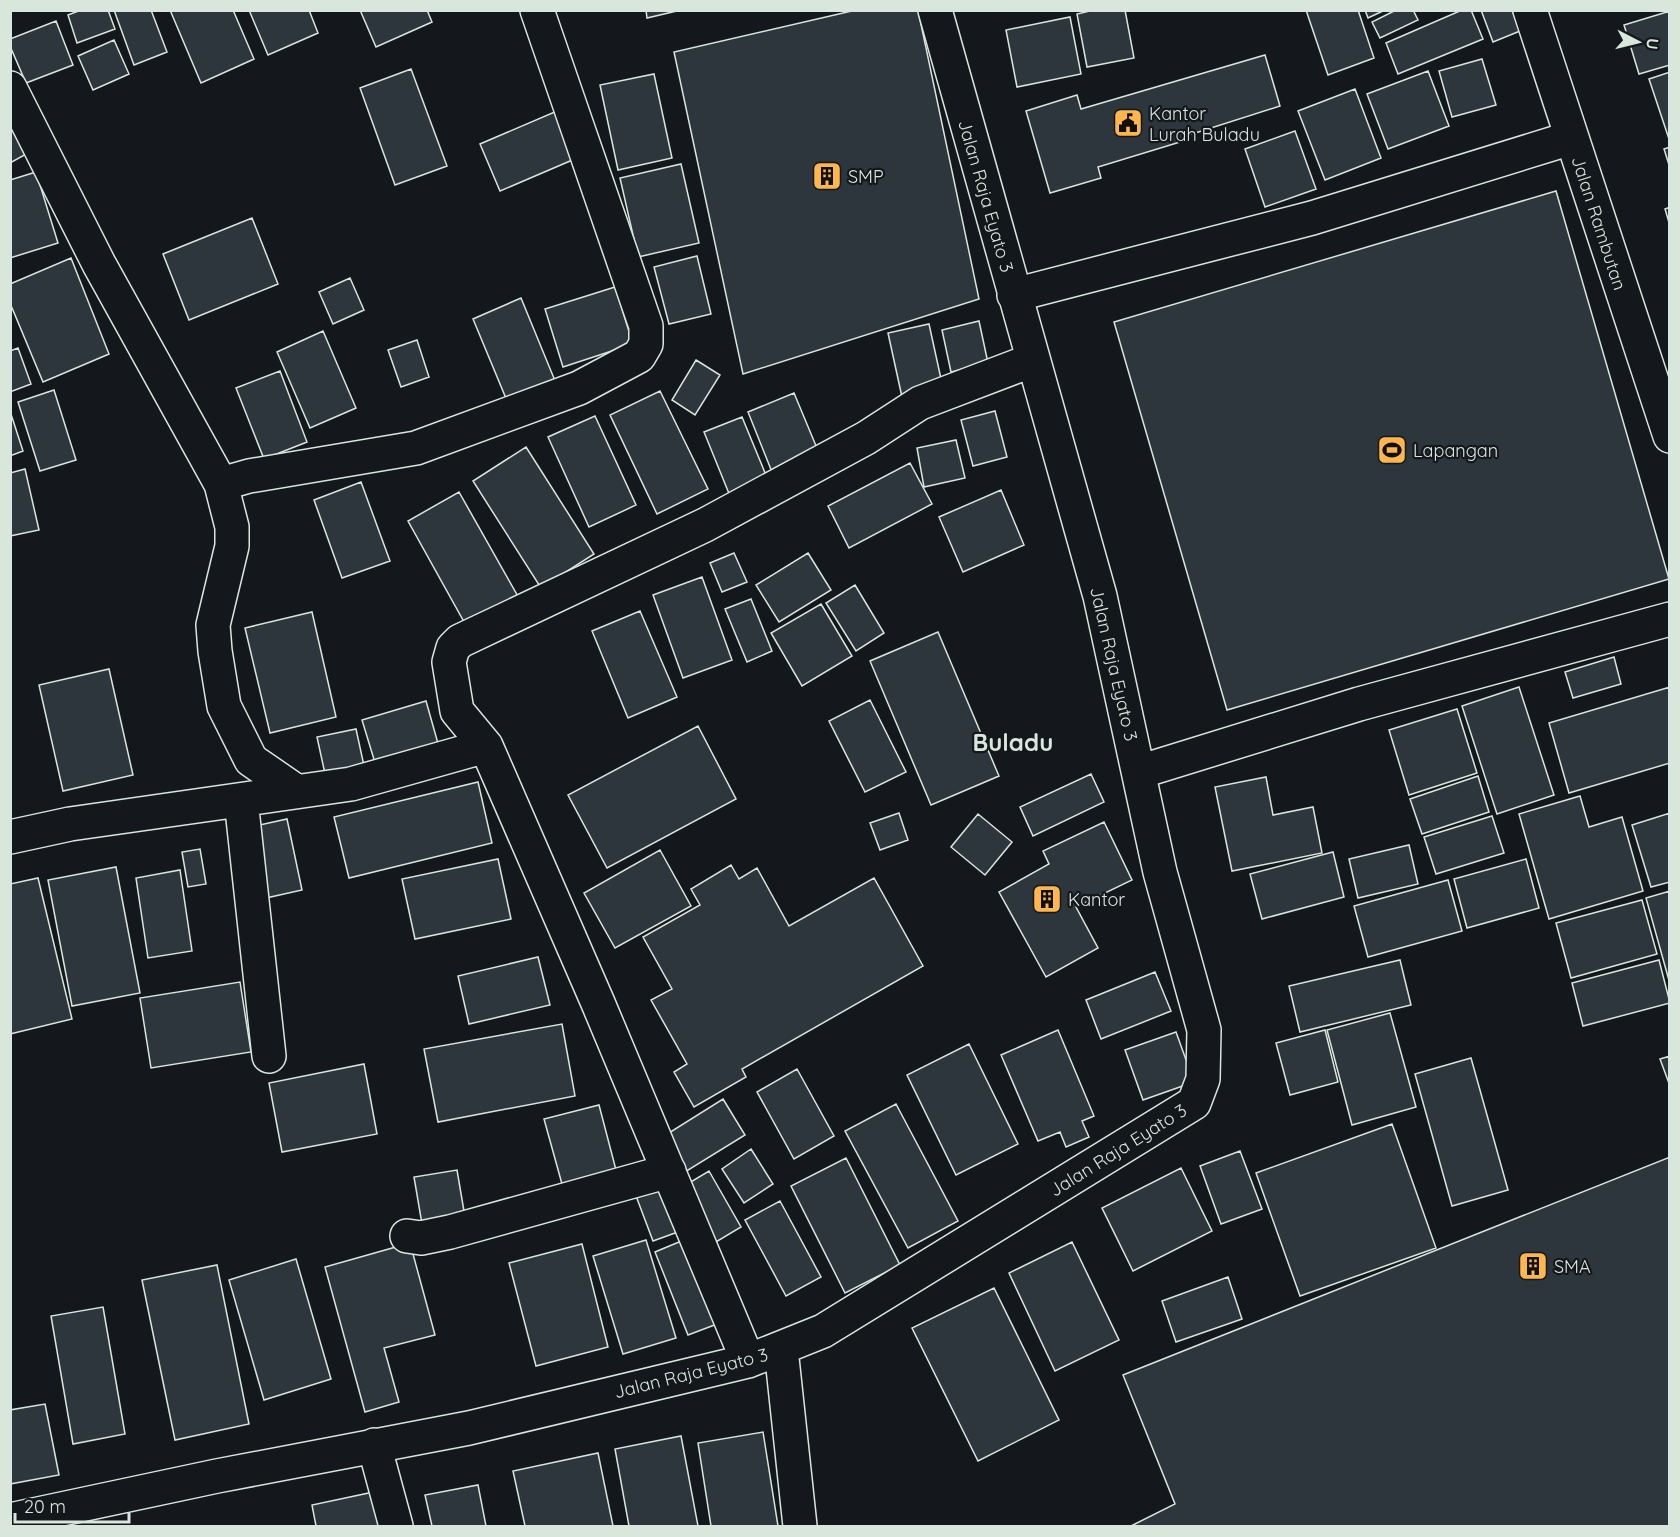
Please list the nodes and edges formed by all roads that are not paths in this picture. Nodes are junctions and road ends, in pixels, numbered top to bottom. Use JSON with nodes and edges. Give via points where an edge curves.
{"nodes":[{"id":1,"x":537,"y":10,"type":"edge"},
{"id":2,"x":935,"y":10,"type":"edge"},
{"id":3,"x":1530,"y":10,"type":"edge"},
{"id":4,"x":10,"y":88,"type":"edge"},
{"id":5,"x":1571,"y":138,"type":"junction"},
{"id":6,"x":1014,"y":295,"type":"junction"},
{"id":7,"x":1033,"y":360,"type":"junction"},
{"id":8,"x":1670,"y":436,"type":"edge"},
{"id":9,"x":221,"y":484,"type":"junction"},
{"id":10,"x":1670,"y":619,"type":"edge"},
{"id":11,"x":486,"y":746,"type":"junction"},
{"id":12,"x":1139,"y":772,"type":"junction"},
{"id":13,"x":296,"y":791,"type":"junction"},
{"id":14,"x":241,"y":800,"type":"junction"},
{"id":15,"x":10,"y":837,"type":"edge"},
{"id":16,"x":269,"y":1056,"type":"dead end"},
{"id":17,"x":669,"y":1171,"type":"junction"},
{"id":18,"x":407,"y":1236,"type":"dead end"},
{"id":19,"x":781,"y":1349,"type":"junction"},
{"id":20,"x":748,"y":1360,"type":"junction"},
{"id":21,"x":374,"y":1445,"type":"junction"},
{"id":22,"x":68,"y":1517,"type":"edge"},
{"id":23,"x":10,"y":1520,"type":"edge"},
{"id":24,"x":396,"y":1527,"type":"edge"},
{"id":25,"x":800,"y":1527,"type":"edge"}],
"edges":[{"from":1,"to":9,"type":"street","via":[[646,326],[643,352],[579,388],[416,448]]},
{"from":2,"to":6,"type":"street","name":"Jalan Raja Eyato 3"},
{"from":3,"to":5,"type":"street","name":"Jalan Rambutan"},
{"from":4,"to":9,"type":"street","via":[[99,264]]},
{"from":5,"to":6,"type":"street","via":[[1312,218]]},
{"from":5,"to":8,"type":"street","name":"Jalan Rambutan"},
{"from":6,"to":7,"type":"street","name":"Jalan Raja Eyato 3"},
{"from":7,"to":11,"type":"street","via":[[920,403],[866,438],[705,525],[460,641],[449,662],[457,711]]},
{"from":7,"to":12,"type":"street","name":"Jalan Raja Eyato 3","via":[[1100,596]]},
{"from":9,"to":13,"type":"street","via":[[232,527],[232,546],[213,625],[224,706],[251,760]]},
{"from":10,"to":12,"type":"street","via":[[1359,704]]},
{"from":11,"to":13,"type":"street","via":[[351,784]]},
{"from":11,"to":17,"type":"street"},
{"from":12,"to":19,"type":"street","name":"Jalan Raja Eyato 3","via":[[1161,872],[1204,1030],[1203,1079],[1194,1102],[823,1331]]},
{"from":13,"to":14,"type":"street"},
{"from":14,"to":15,"type":"street","via":[[70,824]]},
{"from":14,"to":16,"type":"street"},
{"from":17,"to":18,"type":"street","via":[[450,1232],[421,1238]]},
{"from":17,"to":20,"type":"street"},
{"from":19,"to":20,"type":"street","name":"Jalan Raja Eyato 3"},
{"from":19,"to":25,"type":"street"},
{"from":20,"to":21,"type":"street","name":"Jalan Raja Eyato 3","via":[[469,1428]]},
{"from":21,"to":22,"type":"street","name":"Jalan Raja Eyato 3"},
{"from":21,"to":24,"type":"street"},
{"from":22,"to":23,"type":"street","name":"Jalan Raja Eyato 3"}]}
